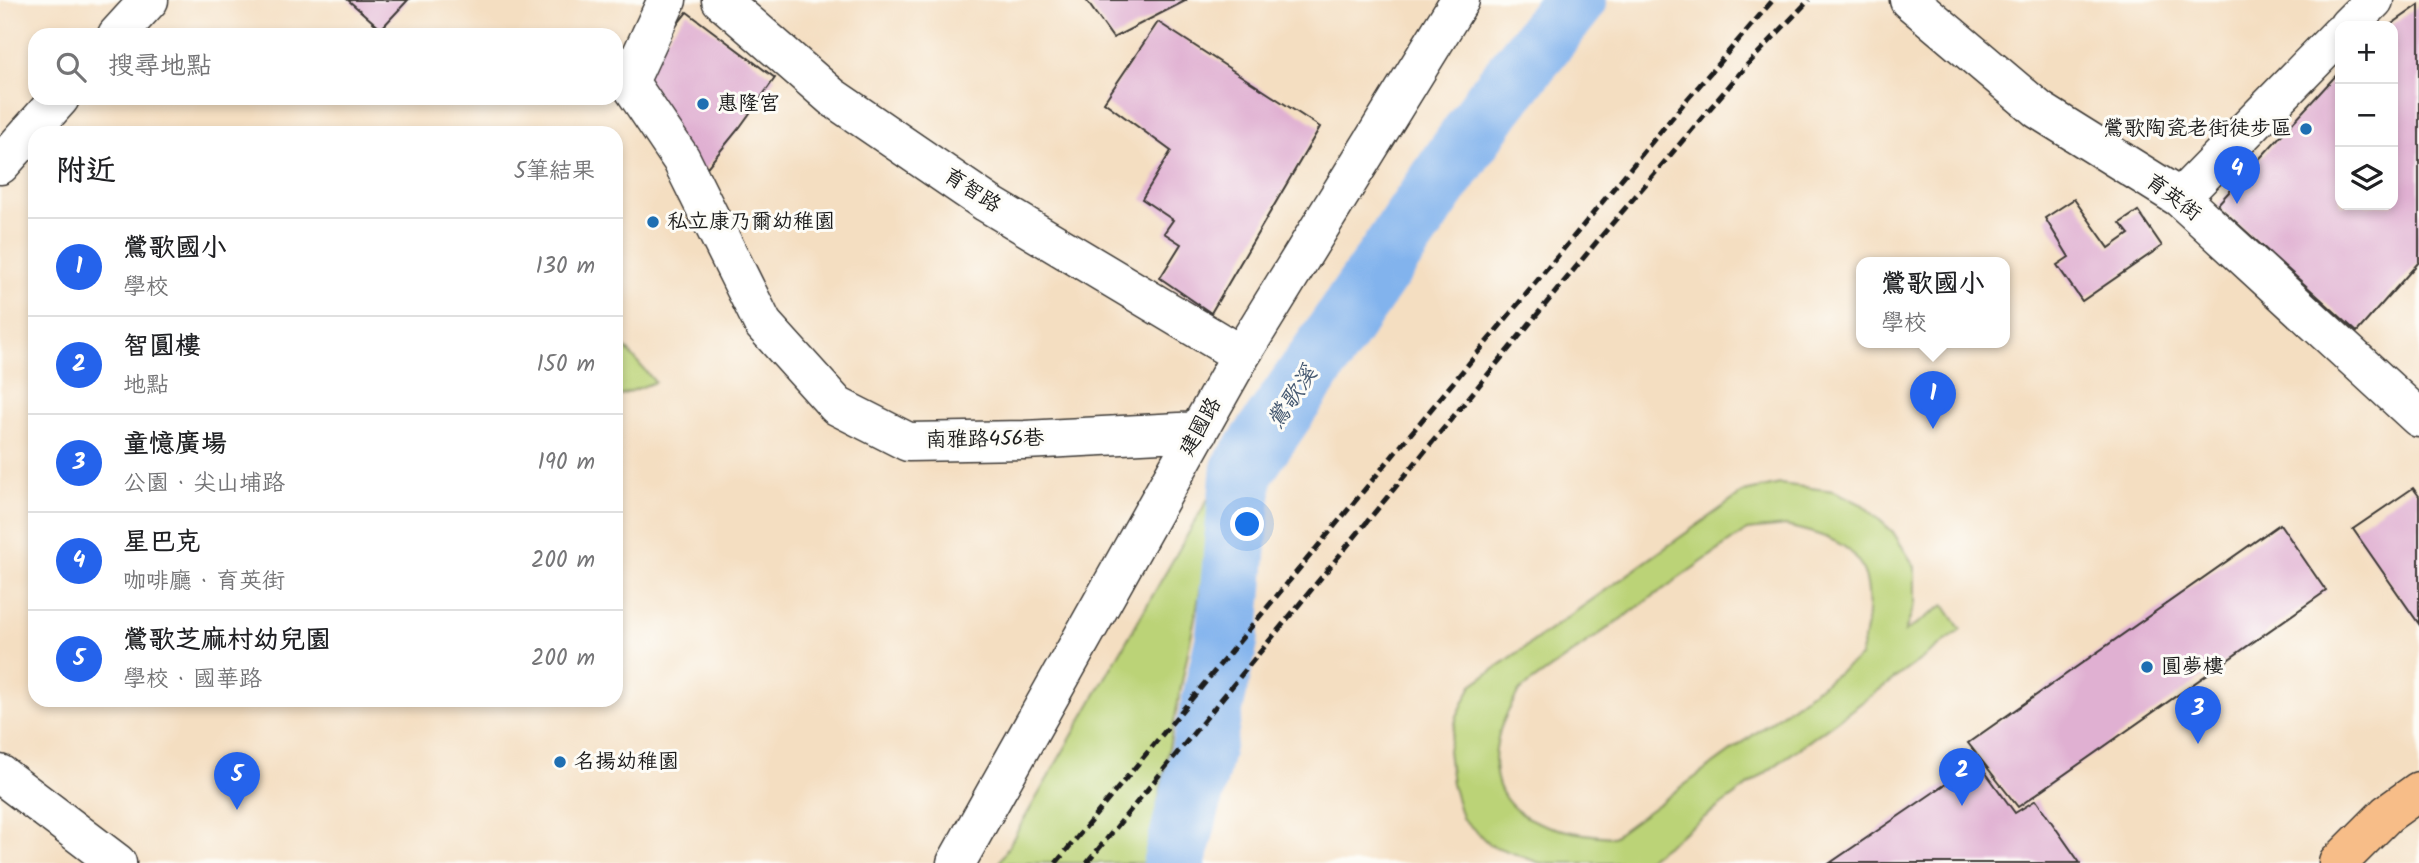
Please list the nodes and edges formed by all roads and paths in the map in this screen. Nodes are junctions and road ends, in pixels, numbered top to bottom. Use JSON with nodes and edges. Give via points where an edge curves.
{"nodes":[{"id":1,"x":149,"y":0,"type":"edge"},
{"id":2,"x":667,"y":0,"type":"edge"},
{"id":3,"x":721,"y":0,"type":"edge"},
{"id":4,"x":1460,"y":0,"type":"edge"},
{"id":5,"x":1909,"y":0,"type":"edge"},
{"id":6,"x":2374,"y":0,"type":"edge"},
{"id":7,"x":2353,"y":21,"type":"edge"},
{"id":8,"x":123,"y":28,"type":"edge"},
{"id":9,"x":2335,"y":39,"type":"edge"},
{"id":10,"x":54,"y":105,"type":"edge"},
{"id":11,"x":35,"y":126,"type":"edge"},
{"id":12,"x":28,"y":133,"type":"edge"},
{"id":13,"x":0,"y":164,"type":"edge"},
{"id":14,"x":2180,"y":198,"type":"junction"},
{"id":15,"x":1241,"y":355,"type":"junction"},
{"id":16,"x":2419,"y":418,"type":"edge"},
{"id":17,"x":1199,"y":431,"type":"junction"},
{"id":18,"x":0,"y":774,"type":"edge"},
{"id":19,"x":2419,"y":791,"type":"edge"},
{"id":20,"x":117,"y":863,"type":"edge"},
{"id":21,"x":956,"y":863,"type":"edge"},
{"id":22,"x":2338,"y":863,"type":"edge"}],
"edges":[{"from":1,"to":8,"type":"street"},
{"from":2,"to":17,"type":"street","name":"南雅路456巷","via":[[629,82],[681,159],[763,324],[837,406],[908,442]]},
{"from":3,"to":15,"type":"street","name":"育智路","via":[[832,97],[965,188]]},
{"from":4,"to":15,"type":"street","name":"建國路"},
{"from":5,"to":14,"type":"street","name":"育英街","via":[[2039,110]]},
{"from":6,"to":7,"type":"street"},
{"from":9,"to":14,"type":"street"},
{"from":10,"to":11,"type":"street"},
{"from":12,"to":13,"type":"street"},
{"from":14,"to":16,"type":"street","name":"育英街"},
{"from":15,"to":17,"type":"street","name":"建國路"},
{"from":17,"to":21,"type":"street","name":"建國路"},
{"from":18,"to":20,"type":"street"},
{"from":19,"to":22,"type":"main road","via":[[2387,814]]}]}
